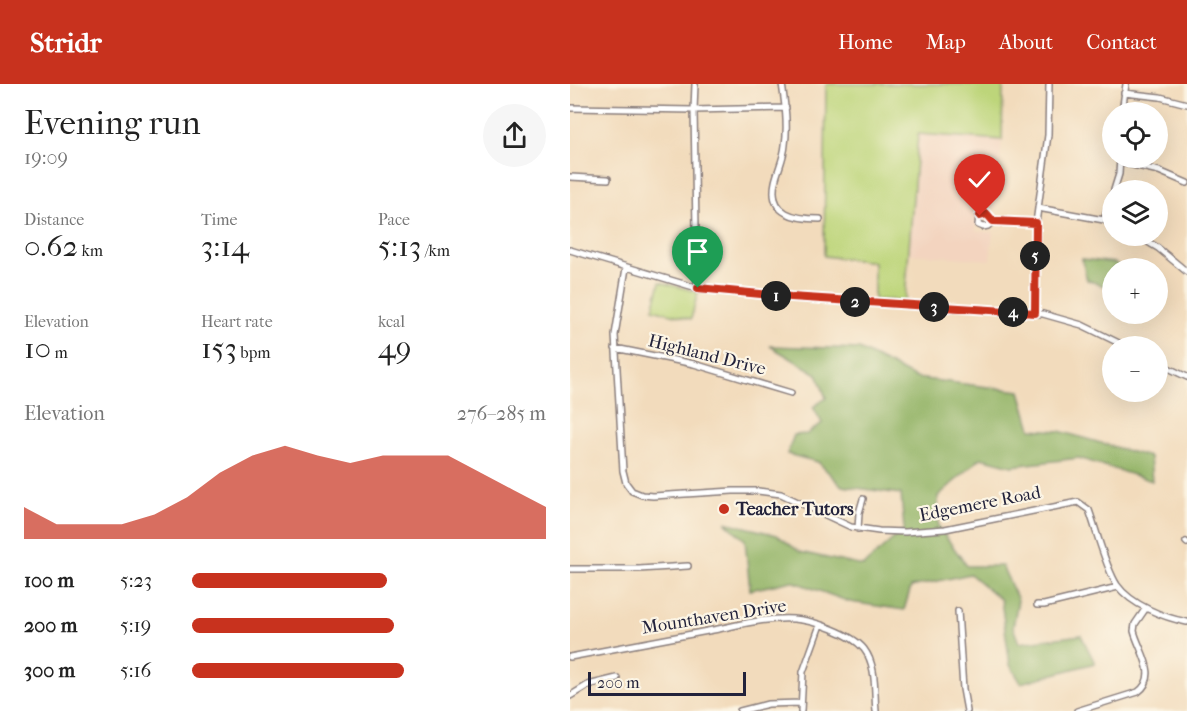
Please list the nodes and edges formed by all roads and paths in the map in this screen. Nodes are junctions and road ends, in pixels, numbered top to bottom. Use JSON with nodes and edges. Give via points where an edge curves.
{"nodes":[{"id":1,"x":695,"y":84,"type":"edge"},
{"id":2,"x":782,"y":84,"type":"edge"},
{"id":3,"x":1049,"y":84,"type":"edge"},
{"id":4,"x":1126,"y":84,"type":"edge"},
{"id":5,"x":1124,"y":93,"type":"junction"},
{"id":6,"x":1123,"y":102,"type":"edge"},
{"id":7,"x":1187,"y":104,"type":"edge"},
{"id":8,"x":570,"y":108,"type":"edge"},
{"id":9,"x":786,"y":108,"type":"junction"},
{"id":10,"x":694,"y":110,"type":"junction"},
{"id":11,"x":1148,"y":168,"type":"edge"},
{"id":12,"x":570,"y":177,"type":"edge"},
{"id":13,"x":608,"y":179,"type":"dead end"},
{"id":14,"x":1187,"y":183,"type":"edge"},
{"id":15,"x":1038,"y":208,"type":"junction"},
{"id":16,"x":820,"y":219,"type":"dead end"},
{"id":17,"x":1102,"y":220,"type":"edge"},
{"id":18,"x":993,"y":221,"type":"dead end"},
{"id":19,"x":1036,"y":223,"type":"junction"},
{"id":20,"x":1155,"y":246,"type":"edge"},
{"id":21,"x":570,"y":250,"type":"edge"},
{"id":22,"x":626,"y":268,"type":"junction"},
{"id":23,"x":1187,"y":272,"type":"edge"},
{"id":24,"x":698,"y":288,"type":"junction"},
{"id":25,"x":1035,"y":313,"type":"junction"},
{"id":26,"x":1105,"y":336,"type":"edge"},
{"id":27,"x":615,"y":348,"type":"junction"},
{"id":28,"x":1168,"y":368,"type":"edge"},
{"id":29,"x":1187,"y":377,"type":"edge"},
{"id":30,"x":791,"y":393,"type":"dead end"},
{"id":31,"x":863,"y":499,"type":"dead end"},
{"id":32,"x":858,"y":529,"type":"junction"},
{"id":33,"x":688,"y":566,"type":"dead end"},
{"id":34,"x":570,"y":569,"type":"edge"},
{"id":35,"x":1118,"y":587,"type":"junction"},
{"id":36,"x":1037,"y":605,"type":"dead end"},
{"id":37,"x":1146,"y":608,"type":"junction"},
{"id":38,"x":958,"y":611,"type":"dead end"},
{"id":39,"x":1187,"y":622,"type":"edge"},
{"id":40,"x":820,"y":625,"type":"junction"},
{"id":41,"x":570,"y":657,"type":"edge"},
{"id":42,"x":617,"y":678,"type":"dead end"},
{"id":43,"x":570,"y":696,"type":"edge"},
{"id":44,"x":801,"y":703,"type":"junction"},
{"id":45,"x":740,"y":711,"type":"edge"},
{"id":46,"x":801,"y":711,"type":"edge"},
{"id":47,"x":876,"y":711,"type":"edge"},
{"id":48,"x":967,"y":711,"type":"edge"},
{"id":49,"x":1077,"y":711,"type":"edge"}],
"edges":[{"from":1,"to":10,"type":"street"},
{"from":2,"to":9,"type":"street"},
{"from":3,"to":15,"type":"street","via":[[1048,135]]},
{"from":4,"to":5,"type":"street"},
{"from":5,"to":6,"type":"street"},
{"from":5,"to":7,"type":"street"},
{"from":8,"to":10,"type":"street"},
{"from":9,"to":10,"type":"street"},
{"from":9,"to":16,"type":"street","via":[[785,147],[774,187],[777,204],[795,218]]},
{"from":10,"to":24,"type":"street"},
{"from":11,"to":14,"type":"street"},
{"from":12,"to":13,"type":"street"},
{"from":15,"to":17,"type":"street"},
{"from":15,"to":19,"type":"street"},
{"from":18,"to":19,"type":"street"},
{"from":19,"to":25,"type":"street"},
{"from":20,"to":23,"type":"street"},
{"from":21,"to":22,"type":"street"},
{"from":22,"to":24,"type":"street"},
{"from":22,"to":27,"type":"street","name":"Edgemere Road"},
{"from":24,"to":25,"type":"street"},
{"from":25,"to":26,"type":"street","via":[[1082,325]]},
{"from":27,"to":30,"type":"street","name":"Highland Drive","via":[[694,364]]},
{"from":27,"to":32,"type":"street","name":"Edgemere Road","via":[[623,471],[632,491],[652,496],[733,491],[781,494]]},
{"from":28,"to":29,"type":"street"},
{"from":31,"to":32,"type":"street"},
{"from":32,"to":35,"type":"street","name":"Edgemere Road","via":[[945,529],[1078,502],[1089,510]]},
{"from":33,"to":34,"type":"street"},
{"from":35,"to":36,"type":"street"},
{"from":35,"to":37,"type":"street"},
{"from":37,"to":39,"type":"street"},
{"from":37,"to":49,"type":"street","via":[[1134,631],[1147,667],[1147,683],[1138,692]]},
{"from":38,"to":48,"type":"street"},
{"from":40,"to":41,"type":"street","name":"Mounthaven Drive","via":[[798,619],[773,620]]},
{"from":40,"to":44,"type":"street","via":[[805,663]]},
{"from":40,"to":47,"type":"street","name":"Mounthaven Drive","via":[[864,648],[873,672]]},
{"from":42,"to":43,"type":"street","via":[[588,685]]},
{"from":44,"to":45,"type":"street","via":[[768,704]]},
{"from":44,"to":46,"type":"street"}]}
